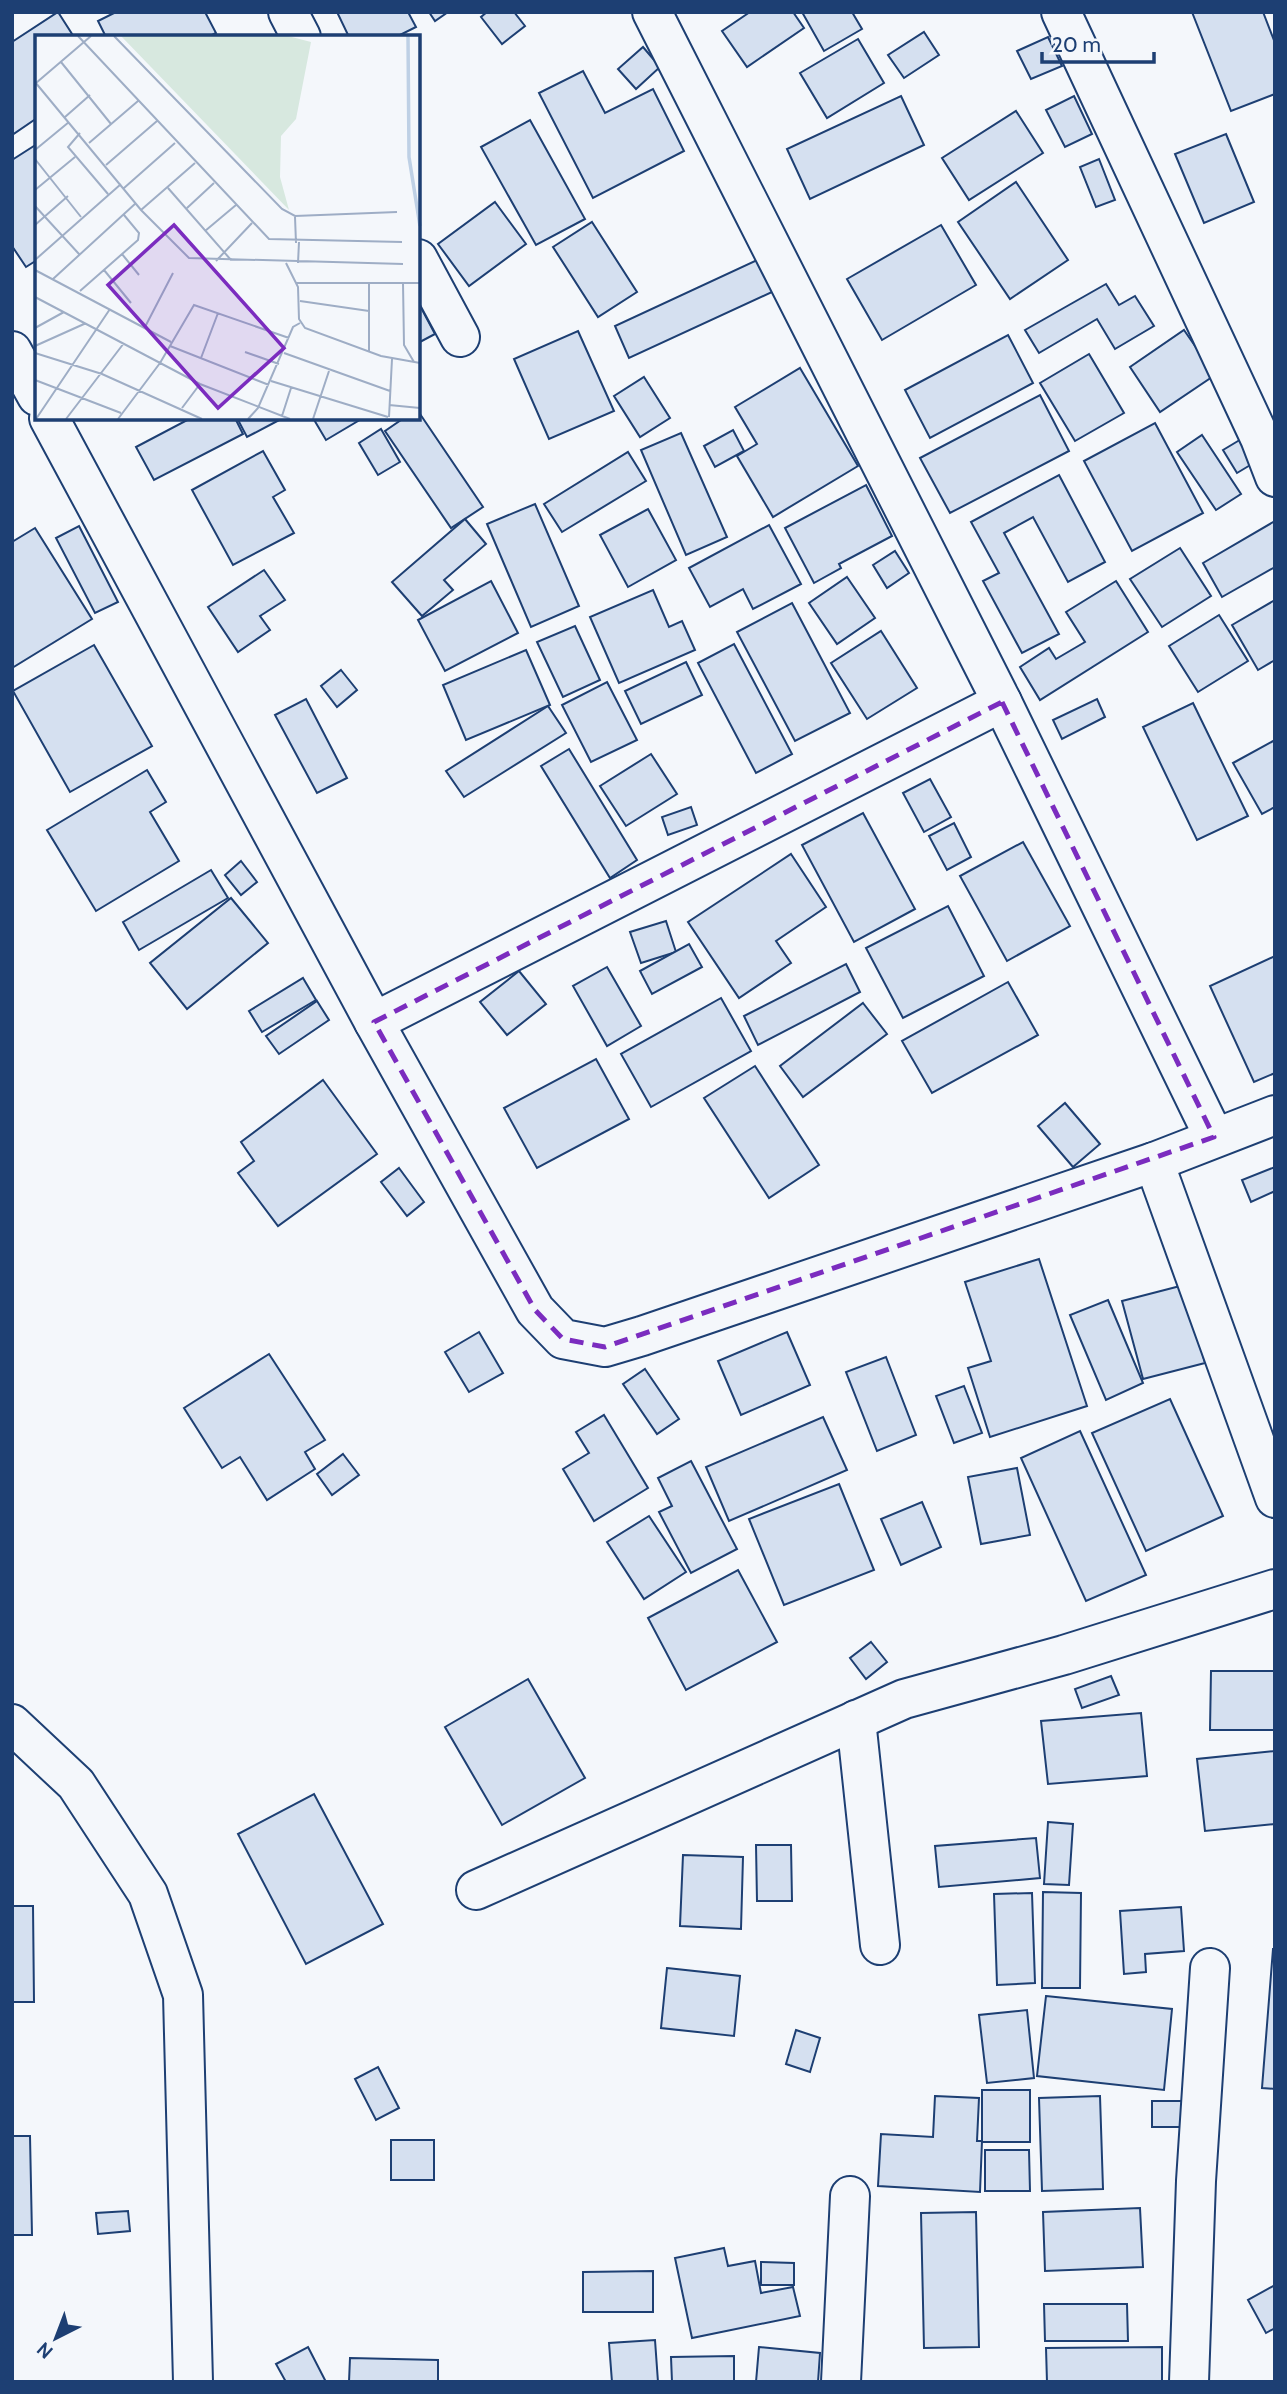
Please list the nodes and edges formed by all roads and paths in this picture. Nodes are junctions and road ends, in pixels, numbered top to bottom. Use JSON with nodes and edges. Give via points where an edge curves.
{"nodes":[{"id":1,"x":288,"y":12,"type":"edge"},
{"id":2,"x":652,"y":12,"type":"edge"},
{"id":3,"x":1061,"y":12,"type":"edge"},
{"id":4,"x":300,"y":35,"type":"edge"},
{"id":5,"x":420,"y":263,"type":"edge"},
{"id":6,"x":460,"y":337,"type":"dead end"},
{"id":7,"x":12,"y":351,"type":"edge"},
{"id":8,"x":35,"y":392,"type":"edge"},
{"id":9,"x":50,"y":420,"type":"edge"},
{"id":10,"x":1267,"y":436,"type":"edge"},
{"id":11,"x":1275,"y":477,"type":"edge"},
{"id":12,"x":1002,"y":702,"type":"junction"},
{"id":13,"x":374,"y":1022,"type":"junction"},
{"id":14,"x":1275,"y":1115,"type":"edge"},
{"id":15,"x":1214,"y":1137,"type":"junction"},
{"id":16,"x":1154,"y":1162,"type":"junction"},
{"id":17,"x":1275,"y":1498,"type":"edge"},
{"id":18,"x":1275,"y":1589,"type":"edge"},
{"id":19,"x":856,"y":1720,"type":"junction"},
{"id":20,"x":12,"y":1724,"type":"edge"},
{"id":21,"x":476,"y":1890,"type":"dead end"},
{"id":22,"x":880,"y":1945,"type":"dead end"},
{"id":23,"x":1210,"y":1968,"type":"dead end"},
{"id":24,"x":850,"y":2196,"type":"dead end"},
{"id":25,"x":193,"y":2382,"type":"edge"},
{"id":26,"x":841,"y":2382,"type":"edge"},
{"id":27,"x":1189,"y":2382,"type":"edge"}],
"edges":[{"from":1,"to":4,"type":"street"},
{"from":2,"to":12,"type":"street"},
{"from":3,"to":10,"type":"street"},
{"from":5,"to":6,"type":"street"},
{"from":7,"to":8,"type":"street"},
{"from":9,"to":13,"type":"street"},
{"from":10,"to":11,"type":"street"},
{"from":12,"to":13,"type":"street"},
{"from":12,"to":15,"type":"street"},
{"from":13,"to":16,"type":"street","via":[[535,1310],[563,1339],[605,1347]]},
{"from":14,"to":15,"type":"street"},
{"from":15,"to":16,"type":"street"},
{"from":16,"to":17,"type":"street"},
{"from":18,"to":19,"type":"street","via":[[904,1699]]},
{"from":19,"to":21,"type":"street"},
{"from":19,"to":22,"type":"street"},
{"from":20,"to":25,"type":"street","via":[[76,1784],[148,1894],[183,1995]]},
{"from":23,"to":27,"type":"street"},
{"from":24,"to":26,"type":"street"}]}
